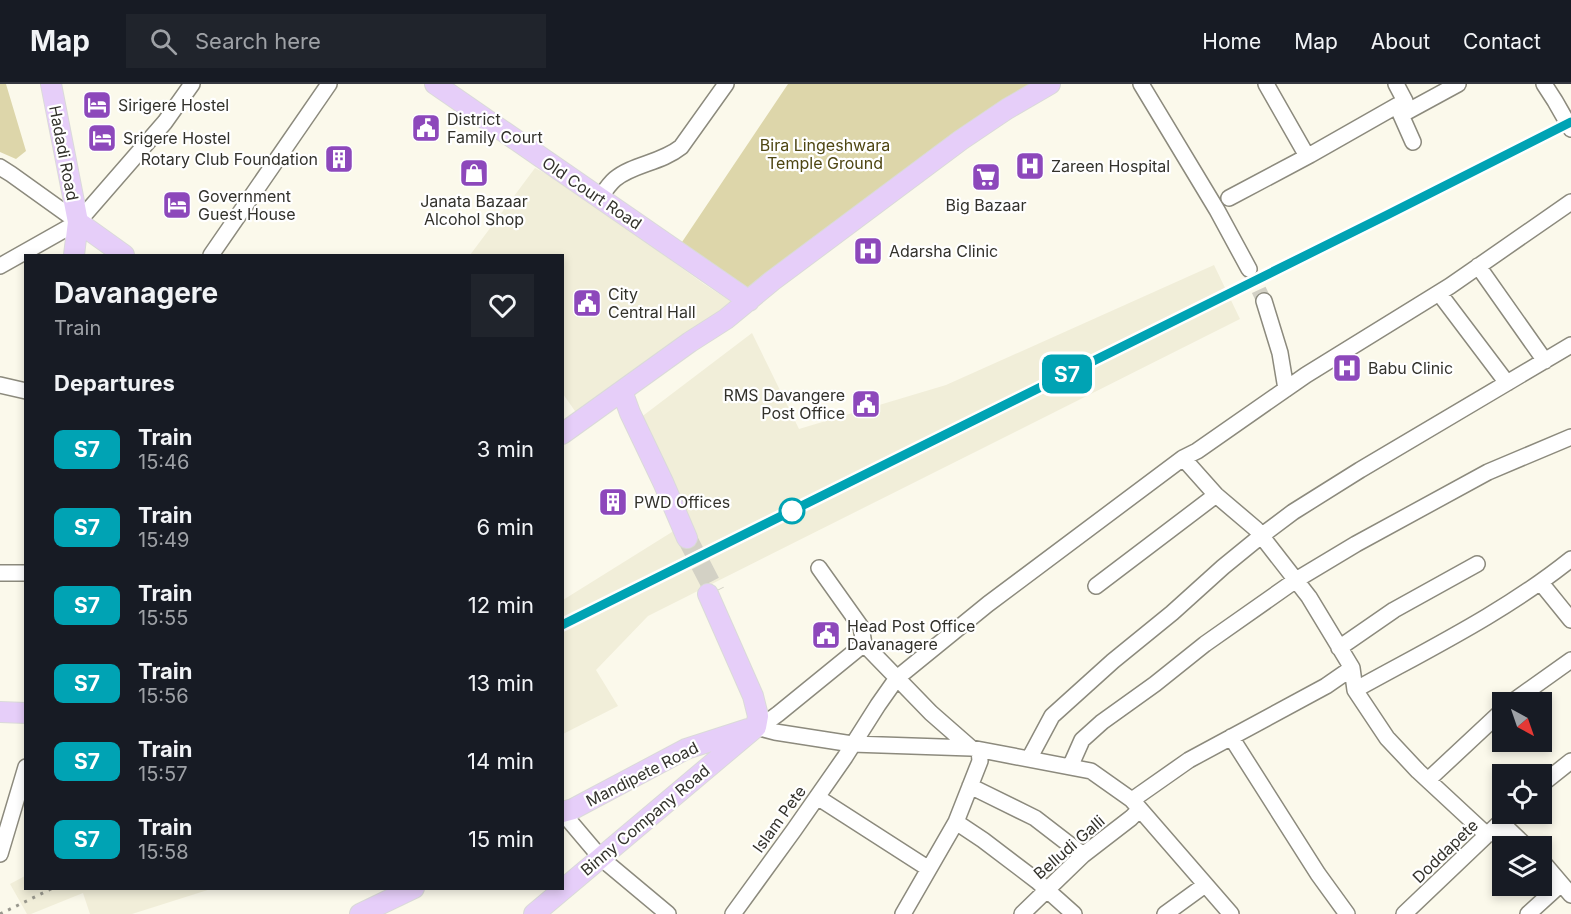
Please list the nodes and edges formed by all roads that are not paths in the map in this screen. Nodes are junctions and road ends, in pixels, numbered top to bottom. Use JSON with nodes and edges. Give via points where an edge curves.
{"nodes":[{"id":1,"x":51,"y":84,"type":"edge"},
{"id":2,"x":192,"y":84,"type":"edge"},
{"id":3,"x":329,"y":84,"type":"edge"},
{"id":4,"x":435,"y":84,"type":"edge"},
{"id":5,"x":726,"y":84,"type":"edge"},
{"id":6,"x":1050,"y":84,"type":"edge"},
{"id":7,"x":1142,"y":84,"type":"edge"},
{"id":8,"x":1266,"y":84,"type":"edge"},
{"id":9,"x":1396,"y":84,"type":"edge"},
{"id":10,"x":1458,"y":84,"type":"edge"},
{"id":11,"x":1544,"y":84,"type":"edge"},
{"id":12,"x":1399,"y":110,"type":"junction"},
{"id":13,"x":1571,"y":129,"type":"edge"},
{"id":14,"x":1413,"y":142,"type":"dead end"},
{"id":15,"x":1307,"y":156,"type":"junction"},
{"id":16,"x":4,"y":174,"type":"edge"},
{"id":17,"x":600,"y":198,"type":"junction"},
{"id":18,"x":1229,"y":198,"type":"dead end"},
{"id":19,"x":1571,"y":202,"type":"edge"},
{"id":20,"x":78,"y":222,"type":"junction"},
{"id":21,"x":74,"y":254,"type":"edge"},
{"id":22,"x":123,"y":254,"type":"edge"},
{"id":23,"x":212,"y":254,"type":"edge"},
{"id":24,"x":0,"y":266,"type":"edge"},
{"id":25,"x":1478,"y":266,"type":"junction"},
{"id":26,"x":1249,"y":269,"type":"tunnel mouth"},
{"id":27,"x":1439,"y":293,"type":"junction"},
{"id":28,"x":749,"y":301,"type":"junction"},
{"id":29,"x":1264,"y":301,"type":"tunnel mouth"},
{"id":30,"x":1571,"y":345,"type":"edge"},
{"id":31,"x":1545,"y":361,"type":"junction"},
{"id":32,"x":1507,"y":383,"type":"junction"},
{"id":33,"x":0,"y":385,"type":"edge"},
{"id":34,"x":1286,"y":388,"type":"junction"},
{"id":35,"x":24,"y":391,"type":"edge"},
{"id":36,"x":620,"y":392,"type":"junction"},
{"id":37,"x":564,"y":433,"type":"edge"},
{"id":38,"x":1571,"y":437,"type":"edge"},
{"id":39,"x":1183,"y":458,"type":"junction"},
{"id":40,"x":1216,"y":495,"type":"junction"},
{"id":41,"x":1261,"y":536,"type":"junction"},
{"id":42,"x":685,"y":538,"type":"tunnel mouth"},
{"id":43,"x":1571,"y":559,"type":"edge"},
{"id":44,"x":1477,"y":564,"type":"dead end"},
{"id":45,"x":819,"y":568,"type":"dead end"},
{"id":46,"x":0,"y":573,"type":"edge"},
{"id":47,"x":24,"y":573,"type":"edge"},
{"id":48,"x":1296,"y":580,"type":"junction"},
{"id":49,"x":1541,"y":583,"type":"junction"},
{"id":50,"x":1096,"y":586,"type":"dead end"},
{"id":51,"x":712,"y":593,"type":"tunnel mouth"},
{"id":52,"x":1571,"y":620,"type":"edge"},
{"id":53,"x":864,"y":644,"type":"junction"},
{"id":54,"x":1339,"y":648,"type":"junction"},
{"id":55,"x":1571,"y":660,"type":"edge"},
{"id":56,"x":1352,"y":668,"type":"junction"},
{"id":57,"x":897,"y":678,"type":"junction"},
{"id":58,"x":1355,"y":690,"type":"junction"},
{"id":59,"x":1526,"y":692,"type":"edge"},
{"id":60,"x":0,"y":712,"type":"edge"},
{"id":61,"x":24,"y":713,"type":"edge"},
{"id":62,"x":1492,"y":720,"type":"edge"},
{"id":63,"x":760,"y":726,"type":"junction"},
{"id":64,"x":1231,"y":737,"type":"junction"},
{"id":65,"x":852,"y":744,"type":"junction"},
{"id":66,"x":975,"y":749,"type":"junction"},
{"id":67,"x":1029,"y":759,"type":"junction"},
{"id":68,"x":1571,"y":761,"type":"edge"},
{"id":69,"x":1070,"y":767,"type":"junction"},
{"id":70,"x":24,"y":774,"type":"edge"},
{"id":71,"x":1552,"y":776,"type":"edge"},
{"id":72,"x":1428,"y":780,"type":"junction"},
{"id":73,"x":970,"y":786,"type":"junction"},
{"id":74,"x":817,"y":797,"type":"junction"},
{"id":75,"x":1136,"y":804,"type":"junction"},
{"id":76,"x":564,"y":811,"type":"edge"},
{"id":77,"x":564,"y":814,"type":"edge"},
{"id":78,"x":956,"y":822,"type":"junction"},
{"id":79,"x":1499,"y":824,"type":"edge"},
{"id":80,"x":1487,"y":836,"type":"junction"},
{"id":81,"x":1515,"y":836,"type":"edge"},
{"id":82,"x":0,"y":854,"type":"edge"},
{"id":83,"x":1083,"y":855,"type":"junction"},
{"id":84,"x":601,"y":858,"type":"junction"},
{"id":85,"x":929,"y":869,"type":"junction"},
{"id":86,"x":1552,"y":873,"type":"edge"},
{"id":87,"x":1205,"y":885,"type":"junction"},
{"id":88,"x":564,"y":889,"type":"edge"},
{"id":89,"x":1566,"y":889,"type":"edge"},
{"id":90,"x":410,"y":890,"type":"edge"},
{"id":91,"x":563,"y":890,"type":"edge"},
{"id":92,"x":1047,"y":890,"type":"junction"},
{"id":93,"x":360,"y":914,"type":"edge"},
{"id":94,"x":534,"y":914,"type":"edge"},
{"id":95,"x":668,"y":914,"type":"edge"},
{"id":96,"x":733,"y":914,"type":"edge"},
{"id":97,"x":903,"y":914,"type":"edge"},
{"id":98,"x":1022,"y":914,"type":"edge"},
{"id":99,"x":1074,"y":914,"type":"edge"},
{"id":100,"x":1165,"y":914,"type":"edge"},
{"id":101,"x":1231,"y":914,"type":"edge"},
{"id":102,"x":1347,"y":914,"type":"edge"},
{"id":103,"x":1404,"y":914,"type":"edge"},
{"id":104,"x":1528,"y":914,"type":"edge"}],
"edges":[{"from":1,"to":20,"type":"main road","name":"Hadadi Road"},
{"from":2,"to":20,"type":"street","via":[[165,122]]},
{"from":3,"to":23,"type":"street"},
{"from":4,"to":17,"type":"main road","name":"Old Court Road"},
{"from":5,"to":17,"type":"street","via":[[681,147],[671,155],[621,174]]},
{"from":6,"to":28,"type":"main road","via":[[961,140]]},
{"from":7,"to":26,"type":"street"},
{"from":8,"to":15,"type":"street"},
{"from":9,"to":12,"type":"street","via":[[1405,101]]},
{"from":10,"to":12,"type":"street"},
{"from":11,"to":13,"type":"street"},
{"from":12,"to":14,"type":"street"},
{"from":12,"to":15,"type":"street"},
{"from":15,"to":18,"type":"street"},
{"from":16,"to":20,"type":"street"},
{"from":17,"to":28,"type":"main road","name":"Old Court Road"},
{"from":19,"to":25,"type":"street","name":"Islam Pete"},
{"from":20,"to":21,"type":"main road","name":"Hadadi Road"},
{"from":20,"to":22,"type":"main road"},
{"from":20,"to":24,"type":"street"},
{"from":25,"to":27,"type":"street","name":"Islam Pete"},
{"from":25,"to":31,"type":"street"},
{"from":27,"to":32,"type":"street"},
{"from":27,"to":34,"type":"street","name":"Islam Pete"},
{"from":28,"to":36,"type":"main road"},
{"from":29,"to":34,"type":"street"},
{"from":30,"to":31,"type":"street"},
{"from":31,"to":32,"type":"street"},
{"from":32,"to":41,"type":"street","via":[[1360,470]]},
{"from":33,"to":35,"type":"street"},
{"from":34,"to":39,"type":"street","name":"Islam Pete"},
{"from":36,"to":37,"type":"main road"},
{"from":36,"to":42,"type":"main road","via":[[626,416]]},
{"from":38,"to":48,"type":"street","via":[[1488,472]]},
{"from":39,"to":40,"type":"street"},
{"from":39,"to":57,"type":"street","name":"Islam Pete","via":[[988,604]]},
{"from":40,"to":41,"type":"street"},
{"from":40,"to":50,"type":"street"},
{"from":41,"to":48,"type":"street"},
{"from":41,"to":67,"type":"street","via":[[1052,716]]},
{"from":43,"to":49,"type":"street"},
{"from":44,"to":54,"type":"street","via":[[1394,610]]},
{"from":45,"to":53,"type":"street","via":[[861,627]]},
{"from":46,"to":47,"type":"street"},
{"from":48,"to":54,"type":"street"},
{"from":48,"to":69,"type":"street","via":[[1102,722],[1082,740]]},
{"from":49,"to":52,"type":"street"},
{"from":49,"to":58,"type":"street","via":[[1442,644]]},
{"from":51,"to":63,"type":"main road","via":[[753,696]]},
{"from":53,"to":57,"type":"street"},
{"from":53,"to":63,"type":"street"},
{"from":54,"to":56,"type":"street"},
{"from":55,"to":59,"type":"street"},
{"from":56,"to":58,"type":"street"},
{"from":56,"to":64,"type":"street","name":"Belludi Galli"},
{"from":57,"to":65,"type":"street","name":"Islam Pete"},
{"from":57,"to":66,"type":"street"},
{"from":58,"to":72,"type":"street","via":[[1387,738]]},
{"from":60,"to":61,"type":"main road"},
{"from":62,"to":72,"type":"street"},
{"from":63,"to":65,"type":"street","via":[[774,732]]},
{"from":63,"to":76,"type":"main road","name":"Mandipete Road","via":[[686,749]]},
{"from":63,"to":84,"type":"main road","name":"Binny Company Road"},
{"from":64,"to":75,"type":"street","name":"Belludi Galli","via":[[1189,760]]},
{"from":64,"to":102,"type":"street"},
{"from":65,"to":66,"type":"street"},
{"from":65,"to":74,"type":"street","name":"Islam Pete"},
{"from":66,"to":67,"type":"street"},
{"from":66,"to":73,"type":"street","via":[[980,761]]},
{"from":67,"to":69,"type":"street"},
{"from":68,"to":71,"type":"street"},
{"from":69,"to":75,"type":"street","via":[[1091,771]]},
{"from":70,"to":82,"type":"street"},
{"from":72,"to":80,"type":"street"},
{"from":73,"to":78,"type":"street"},
{"from":73,"to":83,"type":"street","via":[[1035,818]]},
{"from":74,"to":85,"type":"street"},
{"from":74,"to":96,"type":"street","name":"Islam Pete"},
{"from":75,"to":83,"type":"street","name":"Belludi Galli","via":[[1131,818]]},
{"from":75,"to":87,"type":"street"},
{"from":77,"to":84,"type":"street"},
{"from":78,"to":85,"type":"street"},
{"from":78,"to":92,"type":"street"},
{"from":79,"to":80,"type":"street","name":"Doddapete"},
{"from":80,"to":81,"type":"street","via":[[1506,827]]},
{"from":80,"to":103,"type":"street","name":"Doddapete"},
{"from":83,"to":92,"type":"street","name":"Belludi Galli"},
{"from":84,"to":88,"type":"main road","name":"Binny Company Road"},
{"from":84,"to":95,"type":"street"},
{"from":85,"to":97,"type":"street"},
{"from":86,"to":89,"type":"street"},
{"from":87,"to":100,"type":"street"},
{"from":87,"to":101,"type":"street"},
{"from":89,"to":104,"type":"street"},
{"from":90,"to":93,"type":"main road"},
{"from":91,"to":94,"type":"main road","name":"Binny Company Road"},
{"from":92,"to":98,"type":"street","name":"Belludi Galli"},
{"from":92,"to":99,"type":"street"}]}
